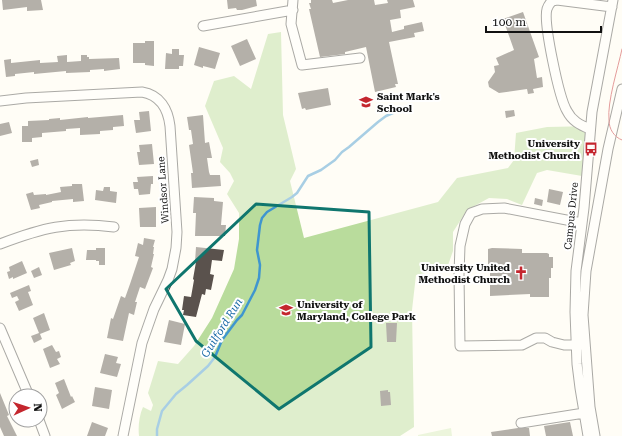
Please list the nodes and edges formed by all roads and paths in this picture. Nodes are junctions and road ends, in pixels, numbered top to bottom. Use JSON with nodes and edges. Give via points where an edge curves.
{"nodes":[{"id":1,"x":293,"y":0,"type":"edge"},
{"id":2,"x":613,"y":3,"type":"edge"},
{"id":3,"x":293,"y":10,"type":"junction"},
{"id":4,"x":204,"y":26,"type":"dead end"},
{"id":5,"x":360,"y":58,"type":"dead end"},
{"id":6,"x":622,"y":89,"type":"edge"},
{"id":7,"x":0,"y":101,"type":"edge"},
{"id":8,"x":590,"y":129,"type":"junction"},
{"id":9,"x":582,"y":223,"type":"junction"},
{"id":10,"x":114,"y":227,"type":"dead end"},
{"id":11,"x":0,"y":244,"type":"edge"},
{"id":12,"x":0,"y":328,"type":"edge"},
{"id":13,"x":581,"y":345,"type":"junction"},
{"id":14,"x":26,"y":388,"type":"edge"},
{"id":15,"x":584,"y":413,"type":"junction"},
{"id":16,"x":521,"y":423,"type":"dead end"},
{"id":17,"x":123,"y":436,"type":"edge"},
{"id":18,"x":588,"y":436,"type":"edge"},
{"id":19,"x":595,"y":436,"type":"edge"}],
"edges":[{"from":1,"to":3,"type":"street"},
{"from":2,"to":8,"type":"street","name":"Campus Drive"},
{"from":2,"to":8,"type":"street","via":[[556,0],[547,8],[547,24],[560,94],[573,120]]},
{"from":3,"to":4,"type":"street"},
{"from":3,"to":5,"type":"street","via":[[292,24],[302,65]]},
{"from":6,"to":13,"type":"street","name":"Campus Drive","via":[[608,149],[586,271]]},
{"from":7,"to":17,"type":"street","name":"Windsor Lane","via":[[142,92],[157,98],[168,111],[176,248],[170,275],[142,343]]},
{"from":8,"to":9,"type":"street","name":"Campus Drive"},
{"from":9,"to":13,"type":"street","name":"Campus Drive","via":[[576,271],[575,312]]},
{"from":9,"to":13,"type":"street","via":[[504,208],[482,209],[472,213],[465,224],[460,246],[459,274],[460,346],[522,345],[536,338]]},
{"from":10,"to":11,"type":"street","via":[[89,224],[57,226]]},
{"from":12,"to":14,"type":"street"},
{"from":13,"to":15,"type":"street","name":"Campus Drive","via":[[580,388]]},
{"from":13,"to":19,"type":"street","name":"Campus Drive"},
{"from":15,"to":16,"type":"street"},
{"from":15,"to":18,"type":"street","name":"Campus Drive"}]}
